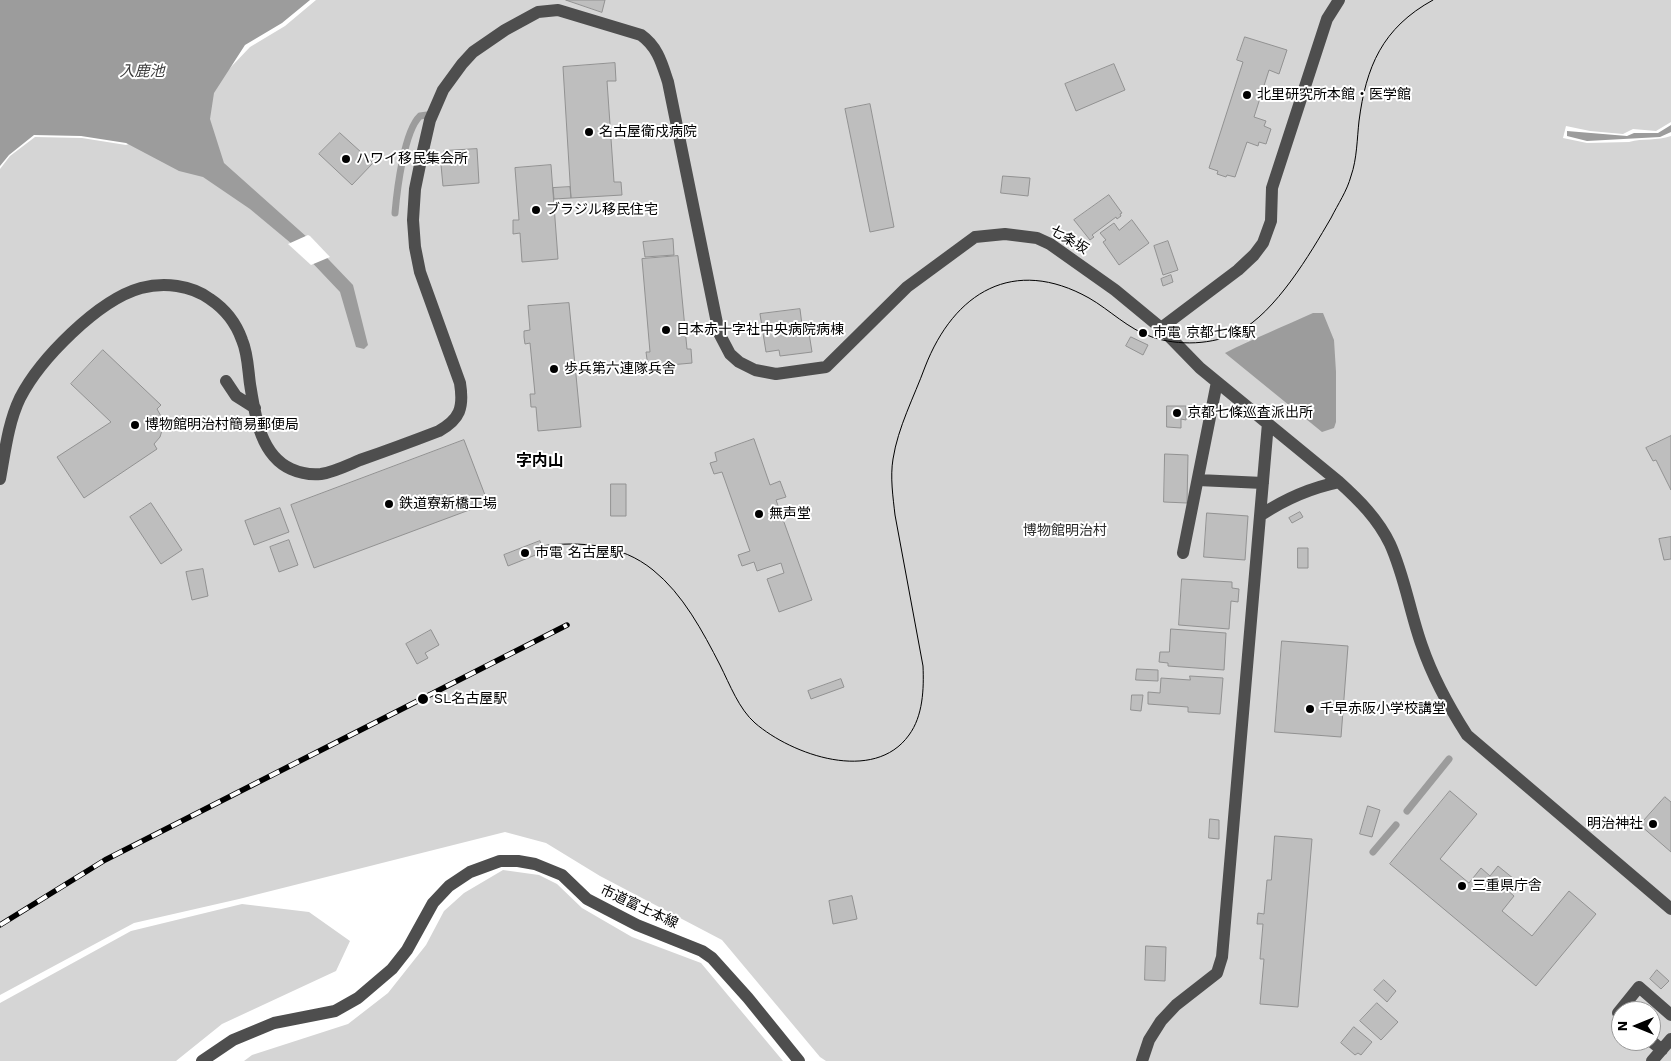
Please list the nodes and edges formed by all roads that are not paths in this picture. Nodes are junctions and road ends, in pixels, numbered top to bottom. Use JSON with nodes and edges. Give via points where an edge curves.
{"nodes":[{"id":1,"x":1339,"y":0,"type":"edge"},
{"id":2,"x":1162,"y":328,"type":"junction"},
{"id":3,"x":226,"y":381,"type":"dead end"},
{"id":4,"x":1217,"y":382,"type":"junction"},
{"id":5,"x":255,"y":408,"type":"junction"},
{"id":6,"x":1268,"y":423,"type":"junction"},
{"id":7,"x":0,"y":479,"type":"edge"},
{"id":8,"x":1198,"y":480,"type":"junction"},
{"id":9,"x":1339,"y":482,"type":"junction"},
{"id":10,"x":1263,"y":483,"type":"junction"},
{"id":11,"x":1260,"y":515,"type":"junction"},
{"id":12,"x":1183,"y":553,"type":"dead end"},
{"id":13,"x":1671,"y":909,"type":"edge"},
{"id":14,"x":1628,"y":1001,"type":"edge"},
{"id":15,"x":1654,"y":1001,"type":"edge"},
{"id":16,"x":1661,"y":1007,"type":"edge"},
{"id":17,"x":1671,"y":1015,"type":"edge"},
{"id":18,"x":1671,"y":1039,"type":"edge"},
{"id":19,"x":1662,"y":1050,"type":"joint"},
{"id":20,"x":202,"y":1061,"type":"edge"},
{"id":21,"x":799,"y":1061,"type":"edge"},
{"id":22,"x":1142,"y":1061,"type":"edge"},
{"id":23,"x":1652,"y":1061,"type":"edge"}],
"edges":[{"from":1,"to":2,"type":"street","via":[[1327,19],[1272,188],[1270,221],[1263,242],[1238,270]]},
{"from":2,"to":4,"type":"street","name":"七条坂"},
{"from":2,"to":5,"type":"street","name":"七条坂","via":[[1050,244],[1021,235],[990,234],[975,236],[907,287],[826,367],[768,374],[749,368],[730,354],[719,333],[668,82],[657,51],[641,35],[558,10],[538,12],[473,52],[443,90],[422,155],[414,205],[415,247],[420,272],[460,384],[462,400],[457,418],[438,431],[333,471],[312,474],[291,469],[277,460],[267,448]]},
{"from":3,"to":5,"type":"street","via":[[236,396]]},
{"from":4,"to":6,"type":"street","name":"七条坂"},
{"from":4,"to":8,"type":"street"},
{"from":5,"to":7,"type":"street","via":[[243,341],[224,310],[195,290],[159,285],[141,288],[124,295],[93,316],[41,367],[14,415]]},
{"from":6,"to":9,"type":"street","name":"七条坂"},
{"from":6,"to":10,"type":"street"},
{"from":8,"to":10,"type":"street"},
{"from":8,"to":12,"type":"street"},
{"from":9,"to":11,"type":"street","via":[[1298,494]]},
{"from":9,"to":13,"type":"street","name":"七条坂","via":[[1364,506],[1389,542],[1429,666],[1467,735]]},
{"from":10,"to":11,"type":"street"},
{"from":11,"to":22,"type":"street","via":[[1227,830],[1223,946],[1217,973],[1176,1004],[1161,1021],[1149,1040]]},
{"from":14,"to":15,"type":"street","via":[[1639,988]]},
{"from":16,"to":17,"type":"street"},
{"from":18,"to":19,"type":"street"},
{"from":19,"to":23,"type":"street"},
{"from":20,"to":21,"type":"street","name":"市道富士本線","via":[[233,1040],[274,1024],[335,1010],[358,998],[392,969],[407,950],[433,903],[449,886],[470,872],[500,861],[535,864],[562,875],[587,899],[637,925],[702,951],[748,998]]}]}
